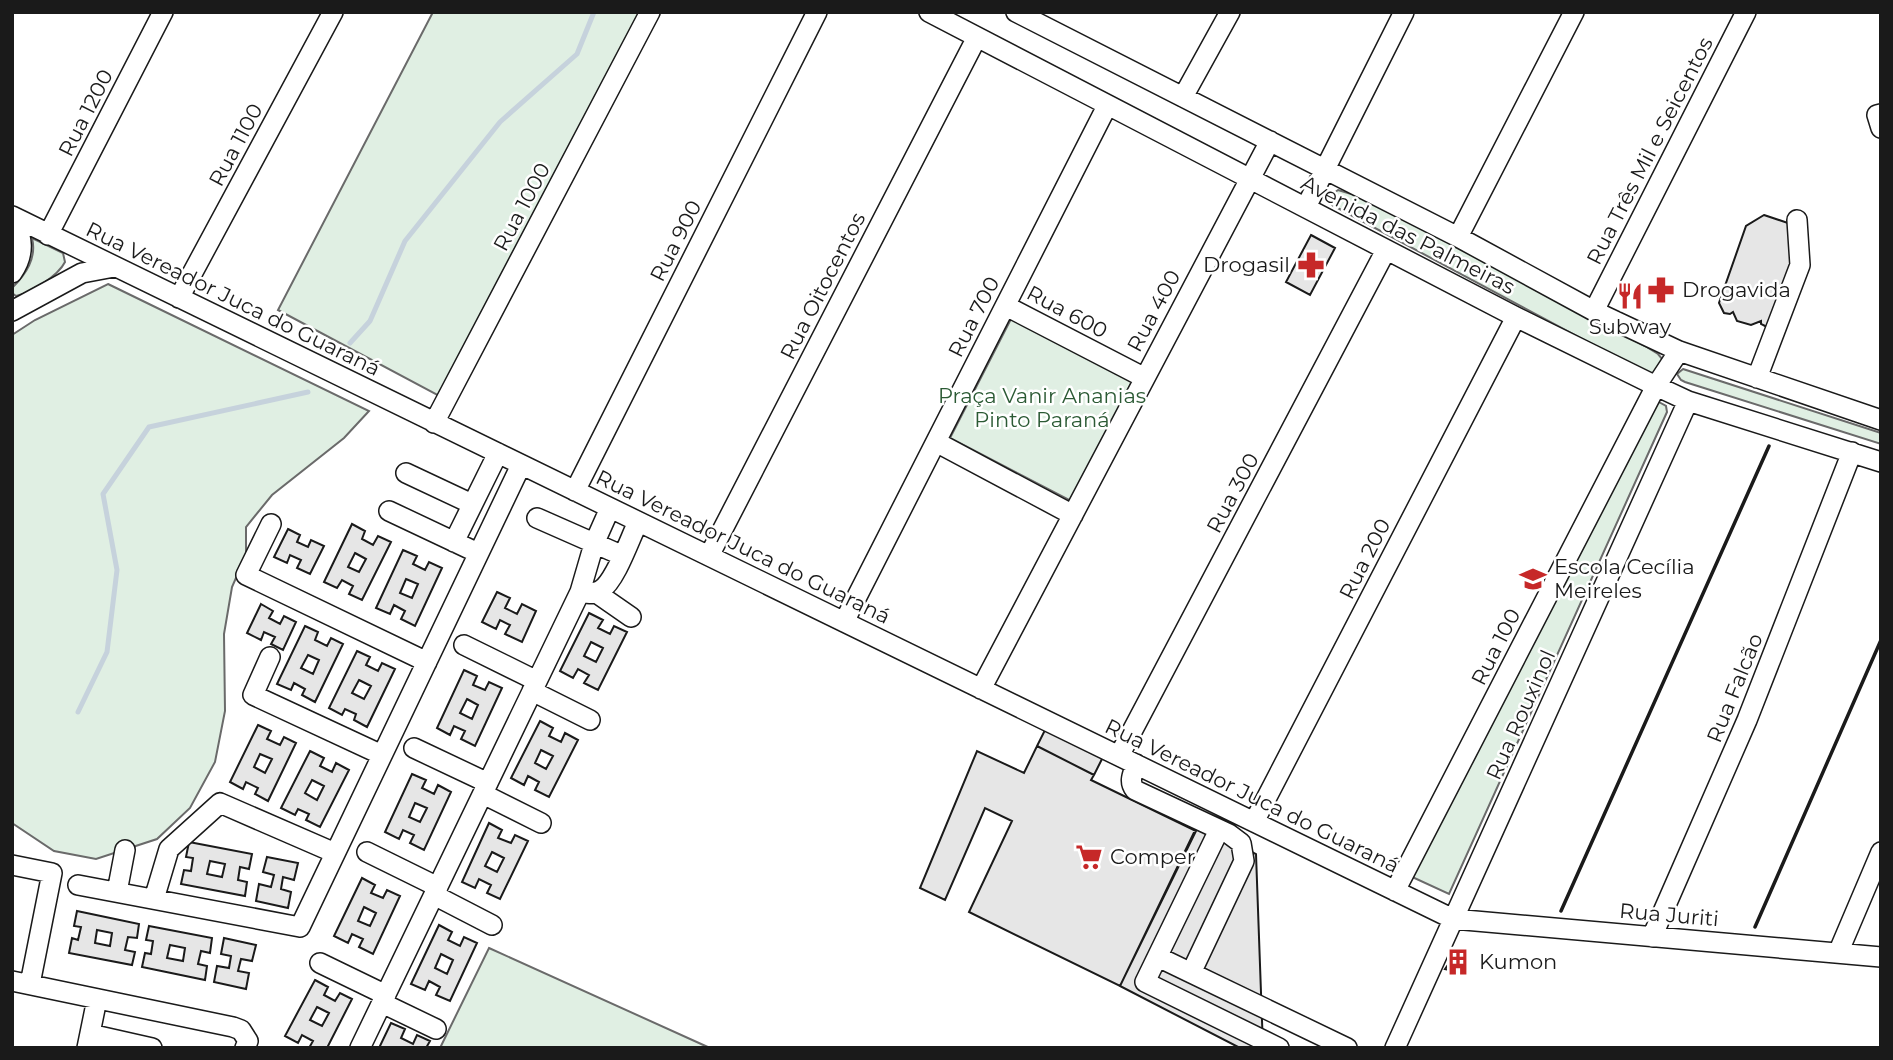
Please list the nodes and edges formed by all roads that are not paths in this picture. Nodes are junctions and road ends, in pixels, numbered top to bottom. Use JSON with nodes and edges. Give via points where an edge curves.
{"nodes":[{"id":1,"x":163,"y":12,"type":"edge"},
{"id":2,"x":333,"y":12,"type":"edge"},
{"id":3,"x":650,"y":12,"type":"edge"},
{"id":4,"x":817,"y":12,"type":"edge"},
{"id":5,"x":929,"y":12,"type":"edge"},
{"id":6,"x":1016,"y":12,"type":"edge"},
{"id":7,"x":1230,"y":12,"type":"edge"},
{"id":8,"x":1404,"y":12,"type":"edge"},
{"id":9,"x":1574,"y":12,"type":"edge"},
{"id":10,"x":1746,"y":12,"type":"edge"},
{"id":11,"x":977,"y":37,"type":"junction"},
{"id":12,"x":1183,"y":97,"type":"junction"},
{"id":13,"x":1107,"y":106,"type":"junction"},
{"id":14,"x":1881,"y":114,"type":"edge"},
{"id":15,"x":1881,"y":128,"type":"edge"},
{"id":16,"x":1270,"y":141,"type":"junction"},
{"id":17,"x":1325,"y":170,"type":"junction"},
{"id":18,"x":1250,"y":179,"type":"junction"},
{"id":19,"x":1306,"y":207,"type":"junction"},
{"id":20,"x":13,"y":217,"type":"edge"},
{"id":21,"x":1797,"y":220,"type":"dead end"},
{"id":22,"x":48,"y":235,"type":"junction"},
{"id":23,"x":1458,"y":237,"type":"junction"},
{"id":24,"x":71,"y":245,"type":"junction"},
{"id":25,"x":1386,"y":250,"type":"junction"},
{"id":26,"x":114,"y":267,"type":"junction"},
{"id":27,"x":12,"y":273,"type":"edge"},
{"id":28,"x":57,"y":285,"type":"junction"},
{"id":29,"x":179,"y":298,"type":"junction"},
{"id":30,"x":1006,"y":306,"type":"junction"},
{"id":31,"x":1594,"y":310,"type":"junction"},
{"id":32,"x":12,"y":312,"type":"edge"},
{"id":33,"x":1516,"y":317,"type":"junction"},
{"id":34,"x":1679,"y":351,"type":"junction"},
{"id":35,"x":1145,"y":378,"type":"junction"},
{"id":36,"x":1757,"y":378,"type":"junction"},
{"id":37,"x":1656,"y":386,"type":"junction"},
{"id":38,"x":1688,"y":401,"type":"junction"},
{"id":39,"x":1881,"y":421,"type":"edge"},
{"id":40,"x":434,"y":423,"type":"junction"},
{"id":41,"x":936,"y":442,"type":"junction"},
{"id":42,"x":1852,"y":452,"type":"junction"},
{"id":43,"x":498,"y":453,"type":"junction"},
{"id":44,"x":1881,"y":462,"type":"edge"},
{"id":45,"x":521,"y":465,"type":"junction"},
{"id":46,"x":406,"y":473,"type":"dead end"},
{"id":47,"x":575,"y":491,"type":"junction"},
{"id":48,"x":472,"y":504,"type":"junction"},
{"id":49,"x":610,"y":508,"type":"junction"},
{"id":50,"x":389,"y":511,"type":"dead end"},
{"id":51,"x":1073,"y":515,"type":"junction"},
{"id":52,"x":537,"y":518,"type":"dead end"},
{"id":53,"x":638,"y":522,"type":"junction"},
{"id":54,"x":271,"y":524,"type":"dead end"},
{"id":55,"x":454,"y":542,"type":"junction"},
{"id":56,"x":594,"y":544,"type":"junction"},
{"id":57,"x":478,"y":553,"type":"junction"},
{"id":58,"x":621,"y":555,"type":"junction"},
{"id":59,"x":709,"y":556,"type":"junction"},
{"id":60,"x":587,"y":592,"type":"junction"},
{"id":61,"x":631,"y":617,"type":"dead end"},
{"id":62,"x":844,"y":622,"type":"junction"},
{"id":63,"x":464,"y":645,"type":"dead end"},
{"id":64,"x":270,"y":657,"type":"dead end"},
{"id":65,"x":427,"y":662,"type":"junction"},
{"id":66,"x":535,"y":686,"type":"junction"},
{"id":67,"x":981,"y":689,"type":"junction"},
{"id":68,"x":590,"y":720,"type":"dead end"},
{"id":69,"x":414,"y":748,"type":"dead end"},
{"id":70,"x":382,"y":755,"type":"junction"},
{"id":71,"x":1128,"y":760,"type":"junction"},
{"id":72,"x":485,"y":788,"type":"junction"},
{"id":73,"x":1254,"y":822,"type":"junction"},
{"id":74,"x":541,"y":823,"type":"dead end"},
{"id":75,"x":1219,"y":830,"type":"junction"},
{"id":76,"x":125,"y":850,"type":"dead end"},
{"id":77,"x":367,"y":852,"type":"dead end"},
{"id":78,"x":1881,"y":852,"type":"edge"},
{"id":79,"x":335,"y":853,"type":"junction"},
{"id":80,"x":12,"y":865,"type":"edge"},
{"id":81,"x":78,"y":885,"type":"dead end"},
{"id":82,"x":436,"y":891,"type":"junction"},
{"id":83,"x":1395,"y":891,"type":"junction"},
{"id":84,"x":117,"y":892,"type":"junction"},
{"id":85,"x":154,"y":899,"type":"junction"},
{"id":86,"x":1453,"y":919,"type":"junction"},
{"id":87,"x":492,"y":925,"type":"dead end"},
{"id":88,"x":1651,"y":937,"type":"junction"},
{"id":89,"x":1838,"y":953,"type":"junction"},
{"id":90,"x":1158,"y":957,"type":"junction"},
{"id":91,"x":1881,"y":957,"type":"edge"},
{"id":92,"x":320,"y":963,"type":"dead end"},
{"id":93,"x":1191,"y":973,"type":"junction"},
{"id":94,"x":21,"y":983,"type":"edge"},
{"id":95,"x":97,"y":999,"type":"junction"},
{"id":96,"x":384,"y":999,"type":"junction"},
{"id":97,"x":436,"y":1029,"type":"dead end"},
{"id":98,"x":88,"y":1041,"type":"edge"},
{"id":99,"x":152,"y":1048,"type":"edge"},
{"id":100,"x":245,"y":1048,"type":"edge"},
{"id":101,"x":360,"y":1048,"type":"edge"},
{"id":102,"x":1279,"y":1048,"type":"edge"},
{"id":103,"x":1347,"y":1048,"type":"edge"},
{"id":104,"x":1395,"y":1048,"type":"edge"}],
"edges":[{"from":1,"to":22,"type":"street","name":"Rua 1200"},
{"from":2,"to":29,"type":"street","name":"Rua 1100"},
{"from":3,"to":40,"type":"street","name":"Rua 1000"},
{"from":4,"to":47,"type":"street","name":"Rua 900"},
{"from":5,"to":11,"type":"street","name":"Avenida das Palmeiras"},
{"from":6,"to":12,"type":"street","name":"Avenida das Palmeiras"},
{"from":7,"to":12,"type":"street"},
{"from":8,"to":17,"type":"street"},
{"from":9,"to":23,"type":"street"},
{"from":10,"to":31,"type":"street","name":"Rua Três Mil e Seicentos"},
{"from":11,"to":13,"type":"street","name":"Avenida das Palmeiras"},
{"from":11,"to":59,"type":"street","name":"Rua Oitocentos"},
{"from":12,"to":16,"type":"street","name":"Avenida das Palmeiras"},
{"from":13,"to":18,"type":"street","name":"Avenida das Palmeiras"},
{"from":13,"to":30,"type":"street","name":"Rua 700"},
{"from":14,"to":15,"type":"street","via":[[1877,115]]},
{"from":16,"to":17,"type":"street","name":"Avenida das Palmeiras"},
{"from":16,"to":18,"type":"street","name":"Rua 400"},
{"from":17,"to":19,"type":"street"},
{"from":17,"to":23,"type":"street","name":"Avenida das Palmeiras"},
{"from":18,"to":19,"type":"street","name":"Avenida das Palmeiras"},
{"from":18,"to":35,"type":"street","name":"Rua 400"},
{"from":19,"to":25,"type":"street","name":"Avenida das Palmeiras"},
{"from":20,"to":22,"type":"street","name":"Rua Vereador Juca do Guaraná"},
{"from":20,"to":27,"type":"street","via":[[23,247]]},
{"from":21,"to":36,"type":"street","via":[[1800,265]]},
{"from":22,"to":24,"type":"street","name":"Rua Vereador Juca do Guaraná"},
{"from":23,"to":31,"type":"street","name":"Avenida das Palmeiras"},
{"from":24,"to":26,"type":"street","name":"Rua Vereador Juca do Guaraná"},
{"from":24,"to":28,"type":"street","via":[[69,262]]},
{"from":25,"to":33,"type":"street","name":"Avenida das Palmeiras"},
{"from":25,"to":71,"type":"street","name":"Rua 300"},
{"from":26,"to":28,"type":"street","via":[[82,272]]},
{"from":26,"to":29,"type":"street","name":"Rua Vereador Juca do Guaraná"},
{"from":28,"to":32,"type":"street"},
{"from":29,"to":40,"type":"street","name":"Rua Vereador Juca do Guaraná"},
{"from":30,"to":35,"type":"street","name":"Rua 600"},
{"from":30,"to":41,"type":"street","name":"Rua 700"},
{"from":31,"to":34,"type":"street","name":"Avenida das Palmeiras"},
{"from":33,"to":37,"type":"street","name":"Avenida das Palmeiras"},
{"from":33,"to":73,"type":"street","name":"Rua 200"},
{"from":34,"to":36,"type":"street","name":"Avenida das Palmeiras"},
{"from":34,"to":37,"type":"street","name":"Rua 100"},
{"from":35,"to":51,"type":"street","name":"Rua 400"},
{"from":36,"to":39,"type":"street","name":"Avenida das Palmeiras"},
{"from":37,"to":38,"type":"street","name":"Avenida das Palmeiras"},
{"from":37,"to":83,"type":"street","name":"Rua 100"},
{"from":38,"to":42,"type":"street","name":"Avenida das Palmeiras"},
{"from":38,"to":86,"type":"street","name":"Rua Rouxinol"},
{"from":40,"to":43,"type":"street","name":"Rua Vereador Juca do Guaraná"},
{"from":41,"to":51,"type":"street"},
{"from":41,"to":62,"type":"street","name":"Rua 700"},
{"from":42,"to":44,"type":"street","name":"Avenida das Palmeiras"},
{"from":42,"to":88,"type":"street","name":"Rua Falcão","via":[[1747,720]]},
{"from":43,"to":45,"type":"street","name":"Rua Vereador Juca do Guaraná"},
{"from":43,"to":48,"type":"street"},
{"from":45,"to":47,"type":"street","name":"Rua Vereador Juca do Guaraná"},
{"from":45,"to":57,"type":"street"},
{"from":46,"to":48,"type":"street"},
{"from":47,"to":49,"type":"street","name":"Rua Vereador Juca do Guaraná"},
{"from":48,"to":55,"type":"street"},
{"from":49,"to":53,"type":"street","name":"Rua Vereador Juca do Guaraná"},
{"from":49,"to":56,"type":"street"},
{"from":50,"to":55,"type":"street"},
{"from":51,"to":67,"type":"street","name":"Rua 400"},
{"from":52,"to":56,"type":"street"},
{"from":53,"to":58,"type":"street"},
{"from":53,"to":59,"type":"street","name":"Rua Vereador Juca do Guaraná"},
{"from":54,"to":65,"type":"street","via":[[246,575]]},
{"from":55,"to":57,"type":"street"},
{"from":56,"to":58,"type":"street"},
{"from":56,"to":60,"type":"street"},
{"from":57,"to":65,"type":"street"},
{"from":58,"to":60,"type":"street","via":[[609,581]]},
{"from":59,"to":62,"type":"street","name":"Rua Vereador Juca do Guaraná"},
{"from":60,"to":61,"type":"street"},
{"from":60,"to":66,"type":"street"},
{"from":62,"to":67,"type":"street","name":"Rua Vereador Juca do Guaraná"},
{"from":63,"to":66,"type":"street"},
{"from":64,"to":70,"type":"street","via":[[253,695]]},
{"from":65,"to":70,"type":"street"},
{"from":66,"to":68,"type":"street"},
{"from":66,"to":72,"type":"street"},
{"from":67,"to":71,"type":"street","name":"Rua Vereador Juca do Guaraná"},
{"from":69,"to":72,"type":"street"},
{"from":70,"to":79,"type":"street"},
{"from":71,"to":73,"type":"street","name":"Rua Vereador Juca do Guaraná"},
{"from":71,"to":75,"type":"street","via":[[1135,790]]},
{"from":72,"to":74,"type":"street"},
{"from":72,"to":82,"type":"street"},
{"from":73,"to":83,"type":"street","name":"Rua Vereador Juca do Guaraná"},
{"from":75,"to":90,"type":"street"},
{"from":75,"to":93,"type":"street","via":[[1241,843],[1244,861]]},
{"from":76,"to":84,"type":"street"},
{"from":77,"to":82,"type":"street"},
{"from":78,"to":89,"type":"street"},
{"from":79,"to":85,"type":"street","via":[[300,926]]},
{"from":79,"to":85,"type":"street","via":[[220,803],[169,849]]},
{"from":80,"to":94,"type":"street","via":[[52,873]]},
{"from":81,"to":84,"type":"street"},
{"from":82,"to":87,"type":"street"},
{"from":82,"to":96,"type":"street"},
{"from":83,"to":86,"type":"street","name":"Rua Vereador Juca do Guaraná"},
{"from":84,"to":85,"type":"street"},
{"from":86,"to":88,"type":"street","name":"Rua Juriti"},
{"from":86,"to":104,"type":"street","name":"Rua Rouxinol"},
{"from":88,"to":89,"type":"street","name":"Rua Juriti"},
{"from":89,"to":91,"type":"street","name":"Rua Juriti"},
{"from":90,"to":93,"type":"street"},
{"from":90,"to":102,"type":"street","via":[[1145,982]]},
{"from":92,"to":96,"type":"street"},
{"from":93,"to":103,"type":"street"},
{"from":94,"to":95,"type":"street"},
{"from":95,"to":98,"type":"street"},
{"from":95,"to":100,"type":"street","via":[[233,1027],[245,1034]]},
{"from":96,"to":97,"type":"street"},
{"from":96,"to":101,"type":"street"},
{"from":98,"to":99,"type":"street"}]}
